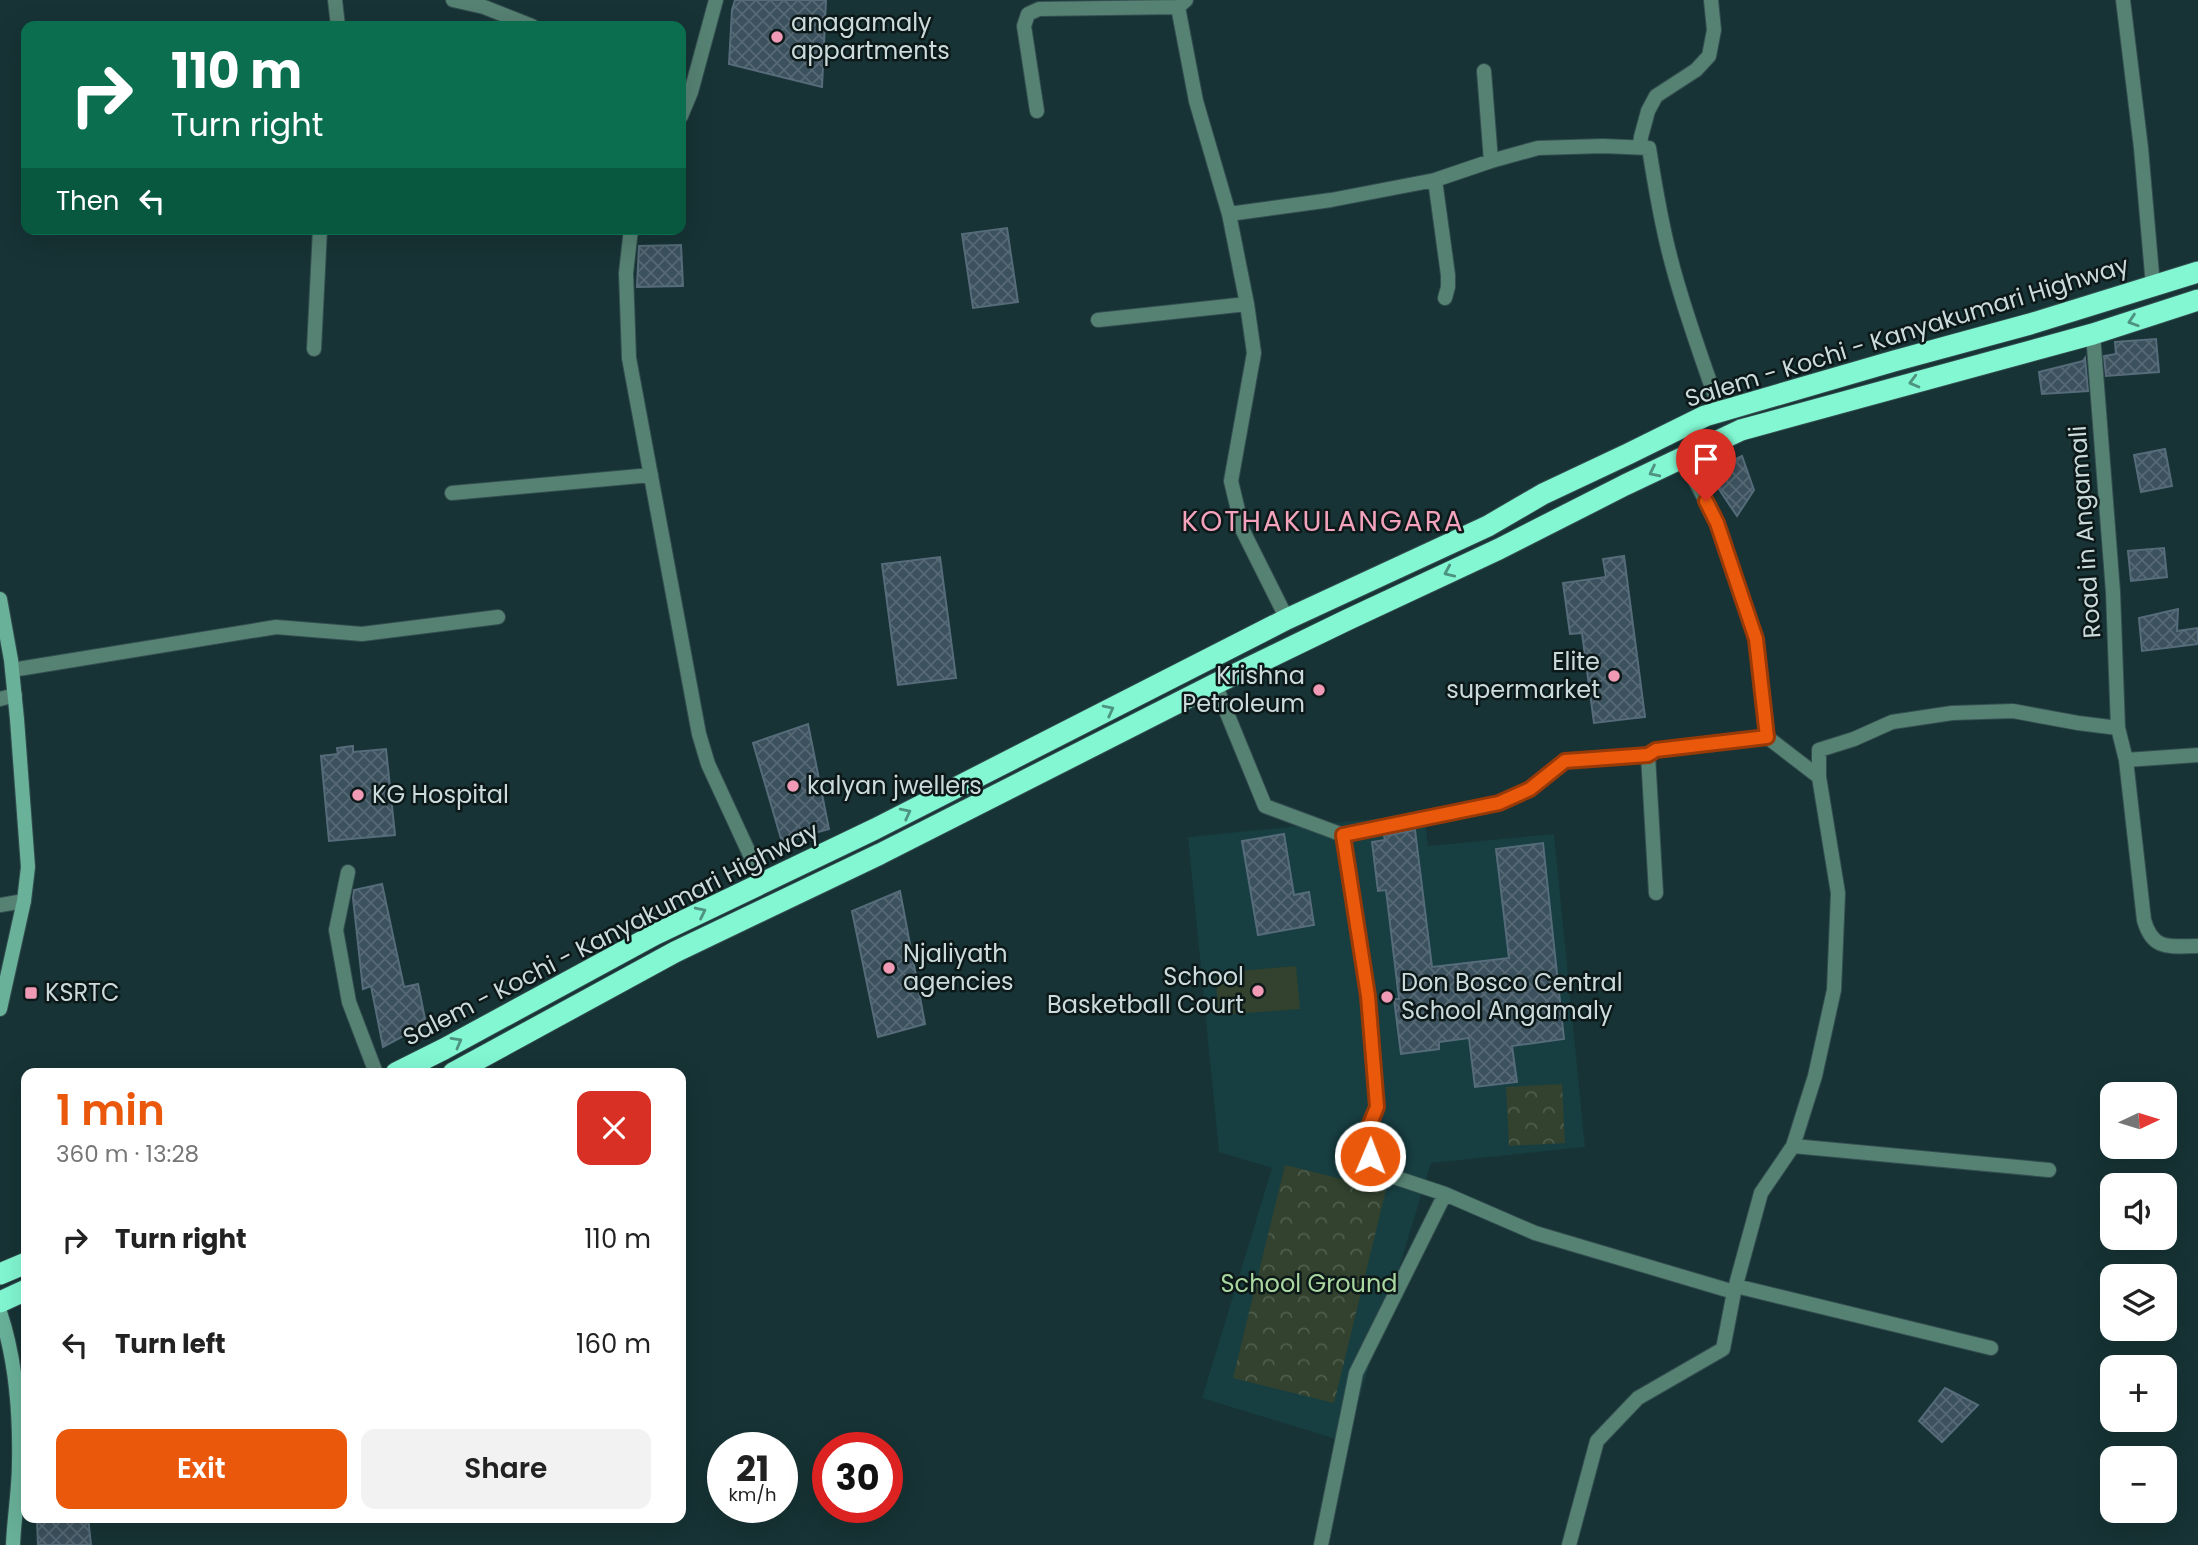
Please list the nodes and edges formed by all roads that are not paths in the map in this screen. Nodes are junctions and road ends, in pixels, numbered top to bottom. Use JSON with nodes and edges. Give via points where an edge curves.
{"nodes":[{"id":1,"x":335,"y":0,"type":"edge"},
{"id":2,"x":453,"y":0,"type":"edge"},
{"id":3,"x":716,"y":0,"type":"edge"},
{"id":4,"x":1712,"y":0,"type":"edge"},
{"id":5,"x":2123,"y":0,"type":"edge"},
{"id":6,"x":1182,"y":4,"type":"edge"},
{"id":7,"x":337,"y":21,"type":"edge"},
{"id":8,"x":519,"y":21,"type":"edge"},
{"id":9,"x":1484,"y":71,"type":"dead end"},
{"id":10,"x":687,"y":85,"type":"edge"},
{"id":11,"x":1037,"y":111,"type":"dead end"},
{"id":12,"x":1640,"y":148,"type":"junction"},
{"id":13,"x":1491,"y":161,"type":"junction"},
{"id":14,"x":1435,"y":180,"type":"junction"},
{"id":15,"x":1229,"y":214,"type":"junction"},
{"id":16,"x":320,"y":235,"type":"edge"},
{"id":17,"x":630,"y":235,"type":"edge"},
{"id":18,"x":2198,"y":272,"type":"edge"},
{"id":19,"x":2153,"y":286,"type":"junction"},
{"id":20,"x":1445,"y":298,"type":"dead end"},
{"id":21,"x":2198,"y":300,"type":"edge"},
{"id":22,"x":1247,"y":304,"type":"junction"},
{"id":23,"x":1098,"y":320,"type":"dead end"},
{"id":24,"x":2093,"y":334,"type":"junction"},
{"id":25,"x":314,"y":349,"type":"dead end"},
{"id":26,"x":1720,"y":411,"type":"junction"},
{"id":27,"x":1683,"y":457,"type":"junction"},
{"id":28,"x":651,"y":475,"type":"junction"},
{"id":29,"x":452,"y":493,"type":"dead end"},
{"id":30,"x":0,"y":599,"type":"edge"},
{"id":31,"x":498,"y":617,"type":"dead end"},
{"id":32,"x":1287,"y":619,"type":"junction"},
{"id":33,"x":12,"y":670,"type":"junction"},
{"id":34,"x":1215,"y":684,"type":"junction"},
{"id":35,"x":7,"y":697,"type":"edge"},
{"id":36,"x":2118,"y":728,"type":"junction"},
{"id":37,"x":1767,"y":737,"type":"junction"},
{"id":38,"x":1648,"y":755,"type":"junction"},
{"id":39,"x":2198,"y":755,"type":"edge"},
{"id":40,"x":2126,"y":760,"type":"junction"},
{"id":41,"x":1819,"y":777,"type":"junction"},
{"id":42,"x":1343,"y":835,"type":"junction"},
{"id":43,"x":348,"y":872,"type":"dead end"},
{"id":44,"x":763,"y":883,"type":"junction"},
{"id":45,"x":1656,"y":892,"type":"dead end"},
{"id":46,"x":24,"y":901,"type":"junction"},
{"id":47,"x":0,"y":905,"type":"edge"},
{"id":48,"x":2198,"y":946,"type":"edge"},
{"id":49,"x":0,"y":1009,"type":"edge"},
{"id":50,"x":374,"y":1068,"type":"edge"},
{"id":51,"x":406,"y":1068,"type":"edge"},
{"id":52,"x":462,"y":1068,"type":"edge"},
{"id":53,"x":1793,"y":1146,"type":"junction"},
{"id":54,"x":2049,"y":1170,"type":"dead end"},
{"id":55,"x":1445,"y":1194,"type":"junction"},
{"id":56,"x":21,"y":1265,"type":"edge"},
{"id":57,"x":0,"y":1274,"type":"edge"},
{"id":58,"x":1735,"y":1289,"type":"junction"},
{"id":59,"x":21,"y":1292,"type":"edge"},
{"id":60,"x":0,"y":1302,"type":"edge"},
{"id":61,"x":0,"y":1312,"type":"edge"},
{"id":62,"x":1991,"y":1348,"type":"dead end"},
{"id":63,"x":13,"y":1545,"type":"edge"},
{"id":64,"x":1322,"y":1545,"type":"edge"},
{"id":65,"x":1569,"y":1545,"type":"edge"}],
"edges":[{"from":1,"to":7,"type":"street"},
{"from":2,"to":8,"type":"street"},
{"from":3,"to":10,"type":"street"},
{"from":4,"to":12,"type":"street","via":[[1714,30],[1709,56],[1656,96]]},
{"from":5,"to":19,"type":"street"},
{"from":6,"to":11,"type":"street","via":[[1040,9],[1028,14],[1024,26]]},
{"from":6,"to":15,"type":"street","via":[[1196,101]]},
{"from":9,"to":13,"type":"street"},
{"from":12,"to":13,"type":"street","via":[[1538,148]]},
{"from":12,"to":26,"type":"street","via":[[1649,148],[1671,259]]},
{"from":13,"to":14,"type":"street"},
{"from":14,"to":15,"type":"street"},
{"from":14,"to":20,"type":"street","via":[[1448,275]]},
{"from":15,"to":22,"type":"street"},
{"from":16,"to":25,"type":"street"},
{"from":17,"to":28,"type":"street","via":[[626,273],[629,358]]},
{"from":18,"to":19,"type":"highway","name":"Salem - Kochi - Kanyakumari Highway"},
{"from":19,"to":26,"type":"highway","name":"Salem - Kochi - Kanyakumari Highway"},
{"from":21,"to":24,"type":"highway","name":"Salem - Kochi - Kanyakumari Highway","one_way":true},
{"from":22,"to":23,"type":"street"},
{"from":22,"to":32,"type":"street","via":[[1254,353],[1231,481],[1243,531]]},
{"from":24,"to":27,"type":"highway","name":"Salem - Kochi - Kanyakumari Highway","one_way":true,"via":[[1741,430]]},
{"from":24,"to":36,"type":"street","name":"Road in Angamali","via":[[2113,592]]},
{"from":26,"to":32,"type":"highway","name":"Salem - Kochi - Kanyakumari Highway"},
{"from":27,"to":34,"type":"highway","name":"Salem - Kochi - Kanyakumari Highway","one_way":true},
{"from":27,"to":37,"type":"street","via":[[1717,523],[1756,639]]},
{"from":28,"to":29,"type":"street"},
{"from":28,"to":44,"type":"street","via":[[702,749]]},
{"from":30,"to":33,"type":"main road"},
{"from":31,"to":33,"type":"street","via":[[362,634],[276,627]]},
{"from":44,"to":32,"type":"highway","name":"Salem - Kochi - Kanyakumari Highway","one_way":true},
{"from":33,"to":35,"type":"main road"},
{"from":34,"to":42,"type":"street","via":[[1265,806]]},
{"from":34,"to":52,"type":"highway","name":"Salem - Kochi - Kanyakumari Highway","via":[[675,952]]},
{"from":35,"to":46,"type":"main road","via":[[27,842]]},
{"from":36,"to":40,"type":"street","name":"Road in Angamali"},
{"from":36,"to":41,"type":"street","via":[[2013,711],[1952,713],[1892,722],[1819,750]]},
{"from":37,"to":38,"type":"street","via":[[1656,750]]},
{"from":37,"to":41,"type":"street"},
{"from":38,"to":42,"type":"street","via":[[1565,761],[1530,789],[1499,803]]},
{"from":38,"to":45,"type":"street"},
{"from":39,"to":40,"type":"street"},
{"from":40,"to":48,"type":"street","name":"Road in Angamali","via":[[2146,927],[2155,941],[2165,946]]},
{"from":41,"to":53,"type":"street","via":[[1838,892],[1834,990]]},
{"from":42,"to":55,"type":"street","via":[[1368,996],[1377,1107],[1367,1131],[1370,1156],[1385,1174]]},
{"from":43,"to":50,"type":"street","via":[[335,930],[349,1002]]},
{"from":51,"to":44,"type":"highway","name":"Salem - Kochi - Kanyakumari Highway","one_way":true,"via":[[654,935]]},
{"from":46,"to":47,"type":"street"},
{"from":46,"to":49,"type":"main road"},
{"from":53,"to":54,"type":"street"},
{"from":53,"to":58,"type":"street","via":[[1761,1193]]},
{"from":55,"to":58,"type":"street","via":[[1535,1233]]},
{"from":55,"to":64,"type":"street","via":[[1356,1373]]},
{"from":56,"to":57,"type":"highway"},
{"from":58,"to":62,"type":"street"},
{"from":58,"to":65,"type":"street","via":[[1723,1349],[1638,1398],[1597,1441]]},
{"from":59,"to":60,"type":"highway"},
{"from":61,"to":63,"type":"main road","via":[[18,1396]]}]}
